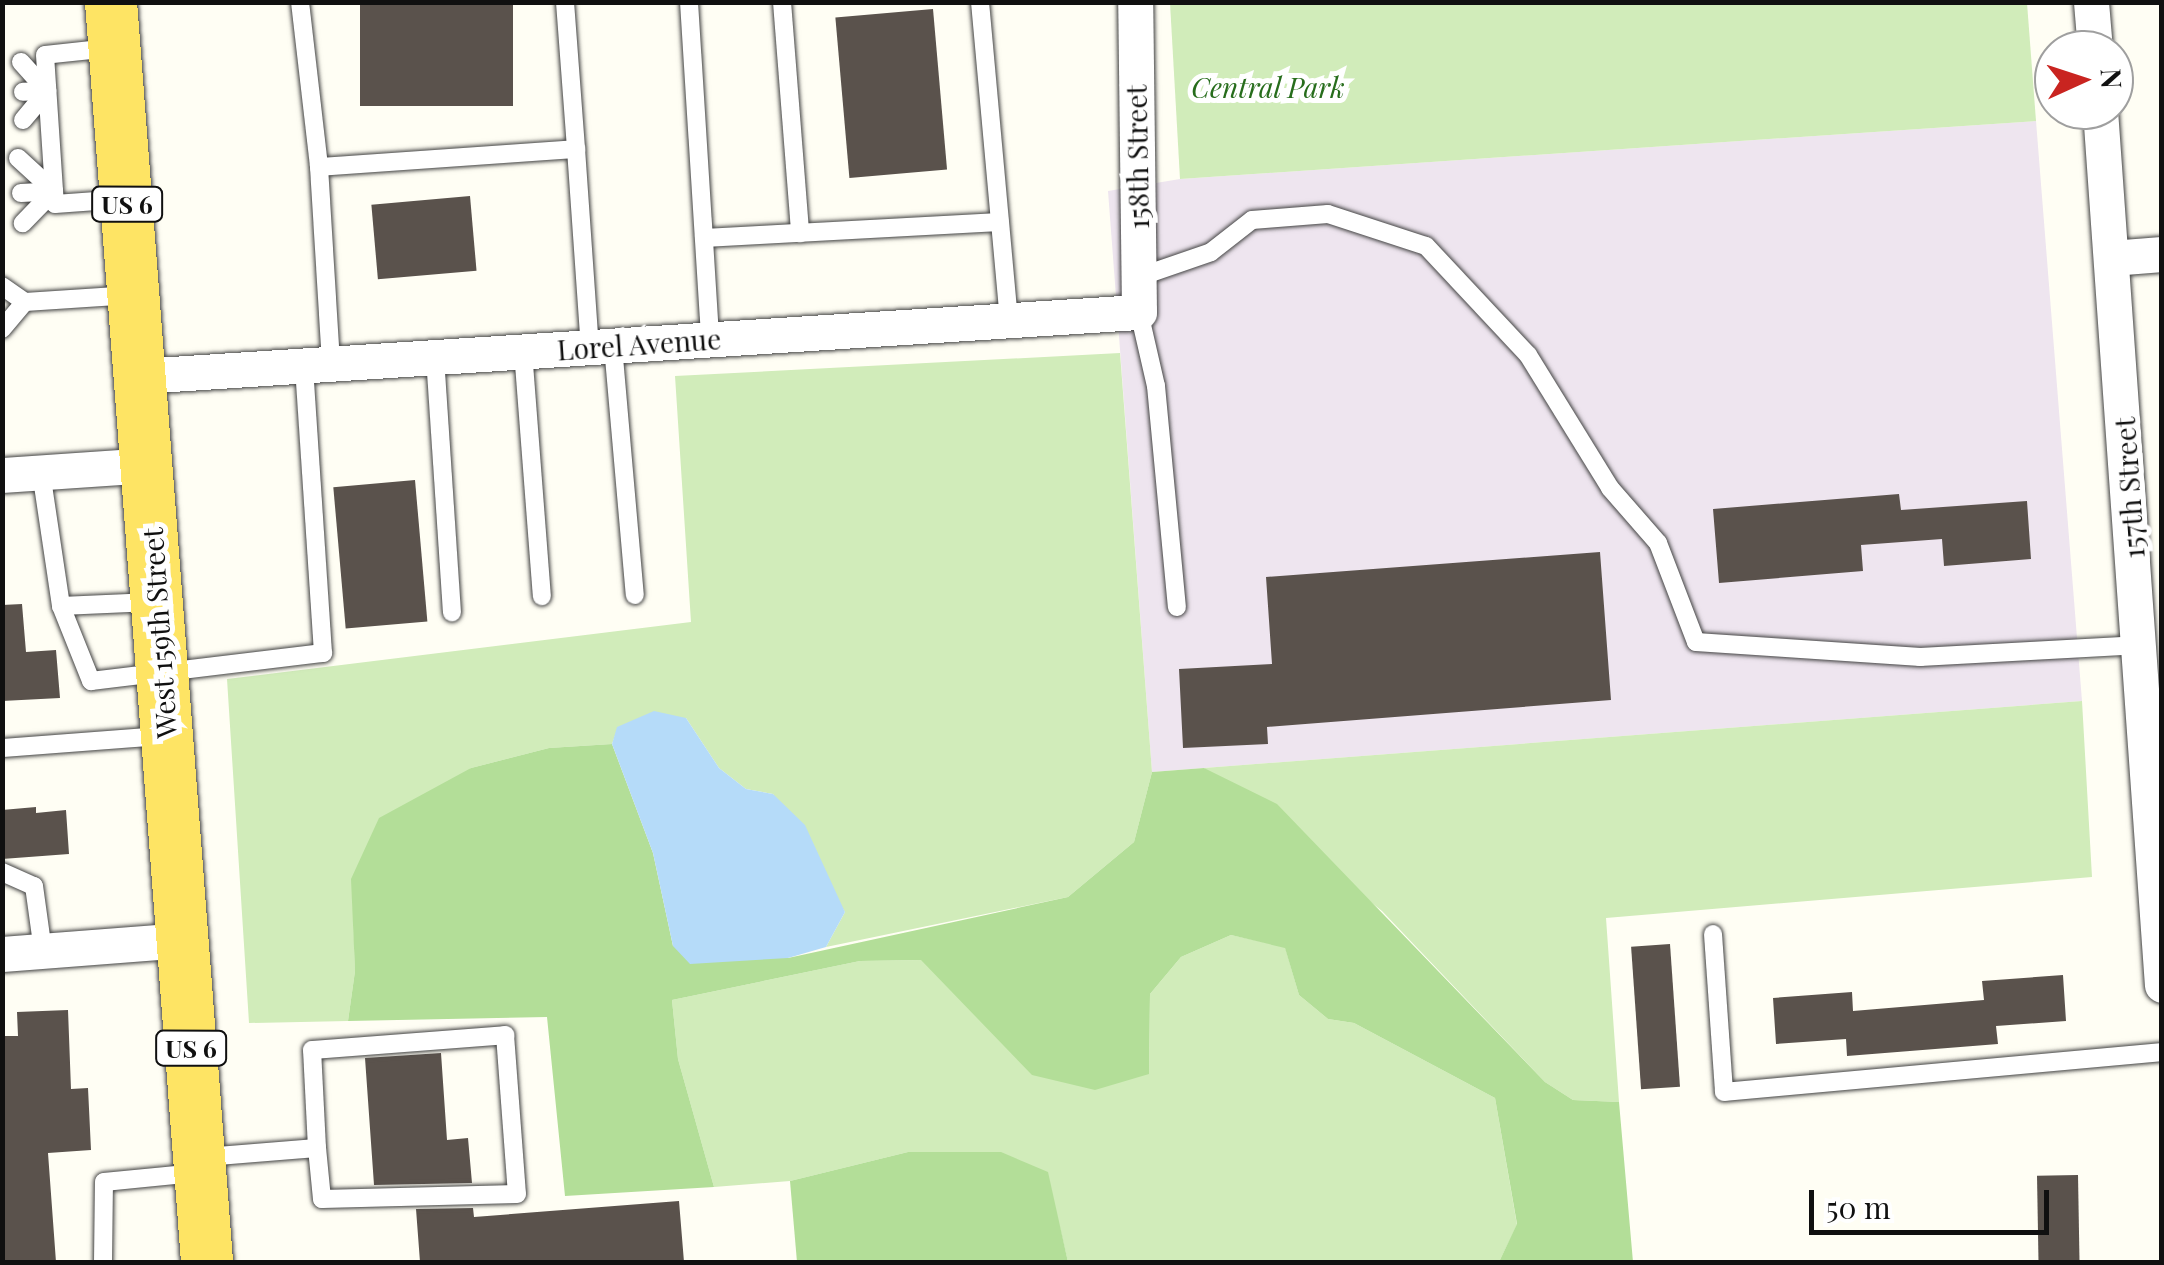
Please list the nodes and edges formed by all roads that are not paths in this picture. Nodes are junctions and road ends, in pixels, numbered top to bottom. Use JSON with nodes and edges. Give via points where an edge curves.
{"nodes":[{"id":1,"x":300,"y":2,"type":"edge"},
{"id":2,"x":566,"y":2,"type":"edge"},
{"id":3,"x":690,"y":2,"type":"edge"},
{"id":4,"x":782,"y":2,"type":"edge"},
{"id":5,"x":980,"y":2,"type":"edge"},
{"id":6,"x":1135,"y":2,"type":"edge"},
{"id":7,"x":2091,"y":2,"type":"edge"},
{"id":8,"x":113,"y":25,"type":"edge"},
{"id":9,"x":2093,"y":30,"type":"edge"},
{"id":10,"x":21,"y":62,"type":"dead end"},
{"id":11,"x":48,"y":91,"type":"junction"},
{"id":12,"x":23,"y":92,"type":"dead end"},
{"id":13,"x":23,"y":120,"type":"dead end"},
{"id":14,"x":2101,"y":130,"type":"edge"},
{"id":15,"x":576,"y":149,"type":"junction"},
{"id":16,"x":18,"y":158,"type":"dead end"},
{"id":17,"x":319,"y":168,"type":"junction"},
{"id":18,"x":54,"y":190,"type":"junction"},
{"id":19,"x":21,"y":194,"type":"dead end"},
{"id":20,"x":126,"y":199,"type":"junction"},
{"id":21,"x":1000,"y":222,"type":"junction"},
{"id":22,"x":23,"y":224,"type":"dead end"},
{"id":23,"x":800,"y":233,"type":"junction"},
{"id":24,"x":704,"y":238,"type":"junction"},
{"id":25,"x":2162,"y":254,"type":"edge"},
{"id":26,"x":2111,"y":258,"type":"junction"},
{"id":27,"x":2,"y":286,"type":"edge"},
{"id":28,"x":134,"y":295,"type":"junction"},
{"id":29,"x":1139,"y":295,"type":"junction"},
{"id":30,"x":26,"y":302,"type":"junction"},
{"id":31,"x":1009,"y":320,"type":"junction"},
{"id":32,"x":2,"y":329,"type":"edge"},
{"id":33,"x":710,"y":339,"type":"junction"},
{"id":34,"x":602,"y":346,"type":"junction"},
{"id":35,"x":524,"y":351,"type":"junction"},
{"id":36,"x":435,"y":357,"type":"junction"},
{"id":37,"x":318,"y":364,"type":"junction"},
{"id":38,"x":140,"y":376,"type":"junction"},
{"id":39,"x":147,"y":464,"type":"junction"},
{"id":40,"x":41,"y":472,"type":"junction"},
{"id":41,"x":2,"y":475,"type":"edge"},
{"id":42,"x":635,"y":595,"type":"dead end"},
{"id":43,"x":542,"y":596,"type":"dead end"},
{"id":44,"x":157,"y":602,"type":"junction"},
{"id":45,"x":61,"y":606,"type":"junction"},
{"id":46,"x":1176,"y":607,"type":"dead end"},
{"id":47,"x":452,"y":612,"type":"dead end"},
{"id":48,"x":2141,"y":645,"type":"junction"},
{"id":49,"x":163,"y":675,"type":"junction"},
{"id":50,"x":167,"y":736,"type":"junction"},
{"id":51,"x":2,"y":748,"type":"edge"},
{"id":52,"x":2155,"y":787,"type":"edge"},
{"id":53,"x":2,"y":872,"type":"edge"},
{"id":54,"x":1713,"y":934,"type":"dead end"},
{"id":55,"x":183,"y":940,"type":"junction"},
{"id":56,"x":43,"y":951,"type":"junction"},
{"id":57,"x":2,"y":954,"type":"edge"},
{"id":58,"x":2162,"y":985,"type":"edge"},
{"id":59,"x":2162,"y":1052,"type":"edge"},
{"id":60,"x":317,"y":1148,"type":"junction"},
{"id":61,"x":200,"y":1165,"type":"junction"},
{"id":62,"x":103,"y":1262,"type":"edge"},
{"id":63,"x":208,"y":1262,"type":"edge"}],
"edges":[{"from":1,"to":17,"type":"lane"},
{"from":2,"to":15,"type":"lane"},
{"from":3,"to":24,"type":"lane"},
{"from":4,"to":23,"type":"lane"},
{"from":5,"to":21,"type":"lane"},
{"from":6,"to":29,"type":"street","name":"158th Street"},
{"from":7,"to":9,"type":"street"},
{"from":8,"to":11,"type":"lane","via":[[45,55]]},
{"from":8,"to":20,"type":"main road","name":"West 159th Street","number":"US 6"},
{"from":10,"to":11,"type":"lane"},
{"from":11,"to":12,"type":"lane"},
{"from":11,"to":13,"type":"lane"},
{"from":11,"to":18,"type":"lane"},
{"from":14,"to":26,"type":"street","name":"157th Street"},
{"from":15,"to":17,"type":"lane"},
{"from":15,"to":34,"type":"lane"},
{"from":16,"to":18,"type":"lane"},
{"from":17,"to":37,"type":"lane"},
{"from":18,"to":19,"type":"lane"},
{"from":18,"to":20,"type":"lane","via":[[55,204]]},
{"from":18,"to":22,"type":"lane"},
{"from":20,"to":28,"type":"main road","name":"West 159th Street","number":"US 6"},
{"from":21,"to":23,"type":"lane"},
{"from":21,"to":31,"type":"lane"},
{"from":23,"to":24,"type":"lane"},
{"from":24,"to":33,"type":"lane"},
{"from":25,"to":26,"type":"street"},
{"from":26,"to":48,"type":"street","name":"157th Street"},
{"from":27,"to":30,"type":"lane"},
{"from":28,"to":30,"type":"lane"},
{"from":28,"to":38,"type":"main road","name":"West 159th Street","number":"US 6"},
{"from":29,"to":31,"type":"street","name":"Lorel Avenue"},
{"from":29,"to":46,"type":"lane","via":[[1156,386]]},
{"from":29,"to":48,"type":"lane","via":[[1252,220],[1328,214],[1426,246],[1528,355],[1610,488],[1658,543],[1696,642],[1920,657]]},
{"from":30,"to":32,"type":"lane"},
{"from":31,"to":33,"type":"street","name":"Lorel Avenue"},
{"from":33,"to":34,"type":"street","name":"Lorel Avenue"},
{"from":34,"to":35,"type":"street","name":"Lorel Avenue"},
{"from":34,"to":42,"type":"lane"},
{"from":35,"to":36,"type":"street","name":"Lorel Avenue"},
{"from":35,"to":43,"type":"lane"},
{"from":36,"to":37,"type":"street","name":"Lorel Avenue"},
{"from":36,"to":47,"type":"lane"},
{"from":37,"to":38,"type":"street","name":"Lorel Avenue"},
{"from":37,"to":49,"type":"lane","via":[[323,653],[234,660]]},
{"from":38,"to":39,"type":"main road","name":"West 159th Street","number":"US 6"},
{"from":39,"to":40,"type":"street"},
{"from":39,"to":44,"type":"main road","name":"West 159th Street","number":"US 6"},
{"from":40,"to":41,"type":"street"},
{"from":40,"to":45,"type":"lane"},
{"from":44,"to":45,"type":"lane"},
{"from":44,"to":49,"type":"main road","name":"West 159th Street","number":"US 6"},
{"from":45,"to":49,"type":"lane","via":[[91,681]]},
{"from":48,"to":52,"type":"street","name":"157th Street"},
{"from":49,"to":50,"type":"main road","name":"West 159th Street","number":"US 6"},
{"from":50,"to":51,"type":"lane"},
{"from":50,"to":55,"type":"main road","name":"West 159th Street","number":"US 6"},
{"from":52,"to":58,"type":"street","name":"157th Street"},
{"from":53,"to":56,"type":"lane","via":[[34,886]]},
{"from":54,"to":59,"type":"lane","via":[[1724,1092]]},
{"from":55,"to":56,"type":"street"},
{"from":55,"to":61,"type":"main road","name":"West 159th Street","number":"US 6"},
{"from":56,"to":57,"type":"street"},
{"from":60,"to":60,"type":"lane","via":[[312,1050],[506,1035],[518,1194],[322,1200]]},
{"from":60,"to":61,"type":"lane"},
{"from":61,"to":62,"type":"lane","via":[[104,1182]]},
{"from":61,"to":63,"type":"main road","name":"West 159th Street","number":"US 6"}]}
